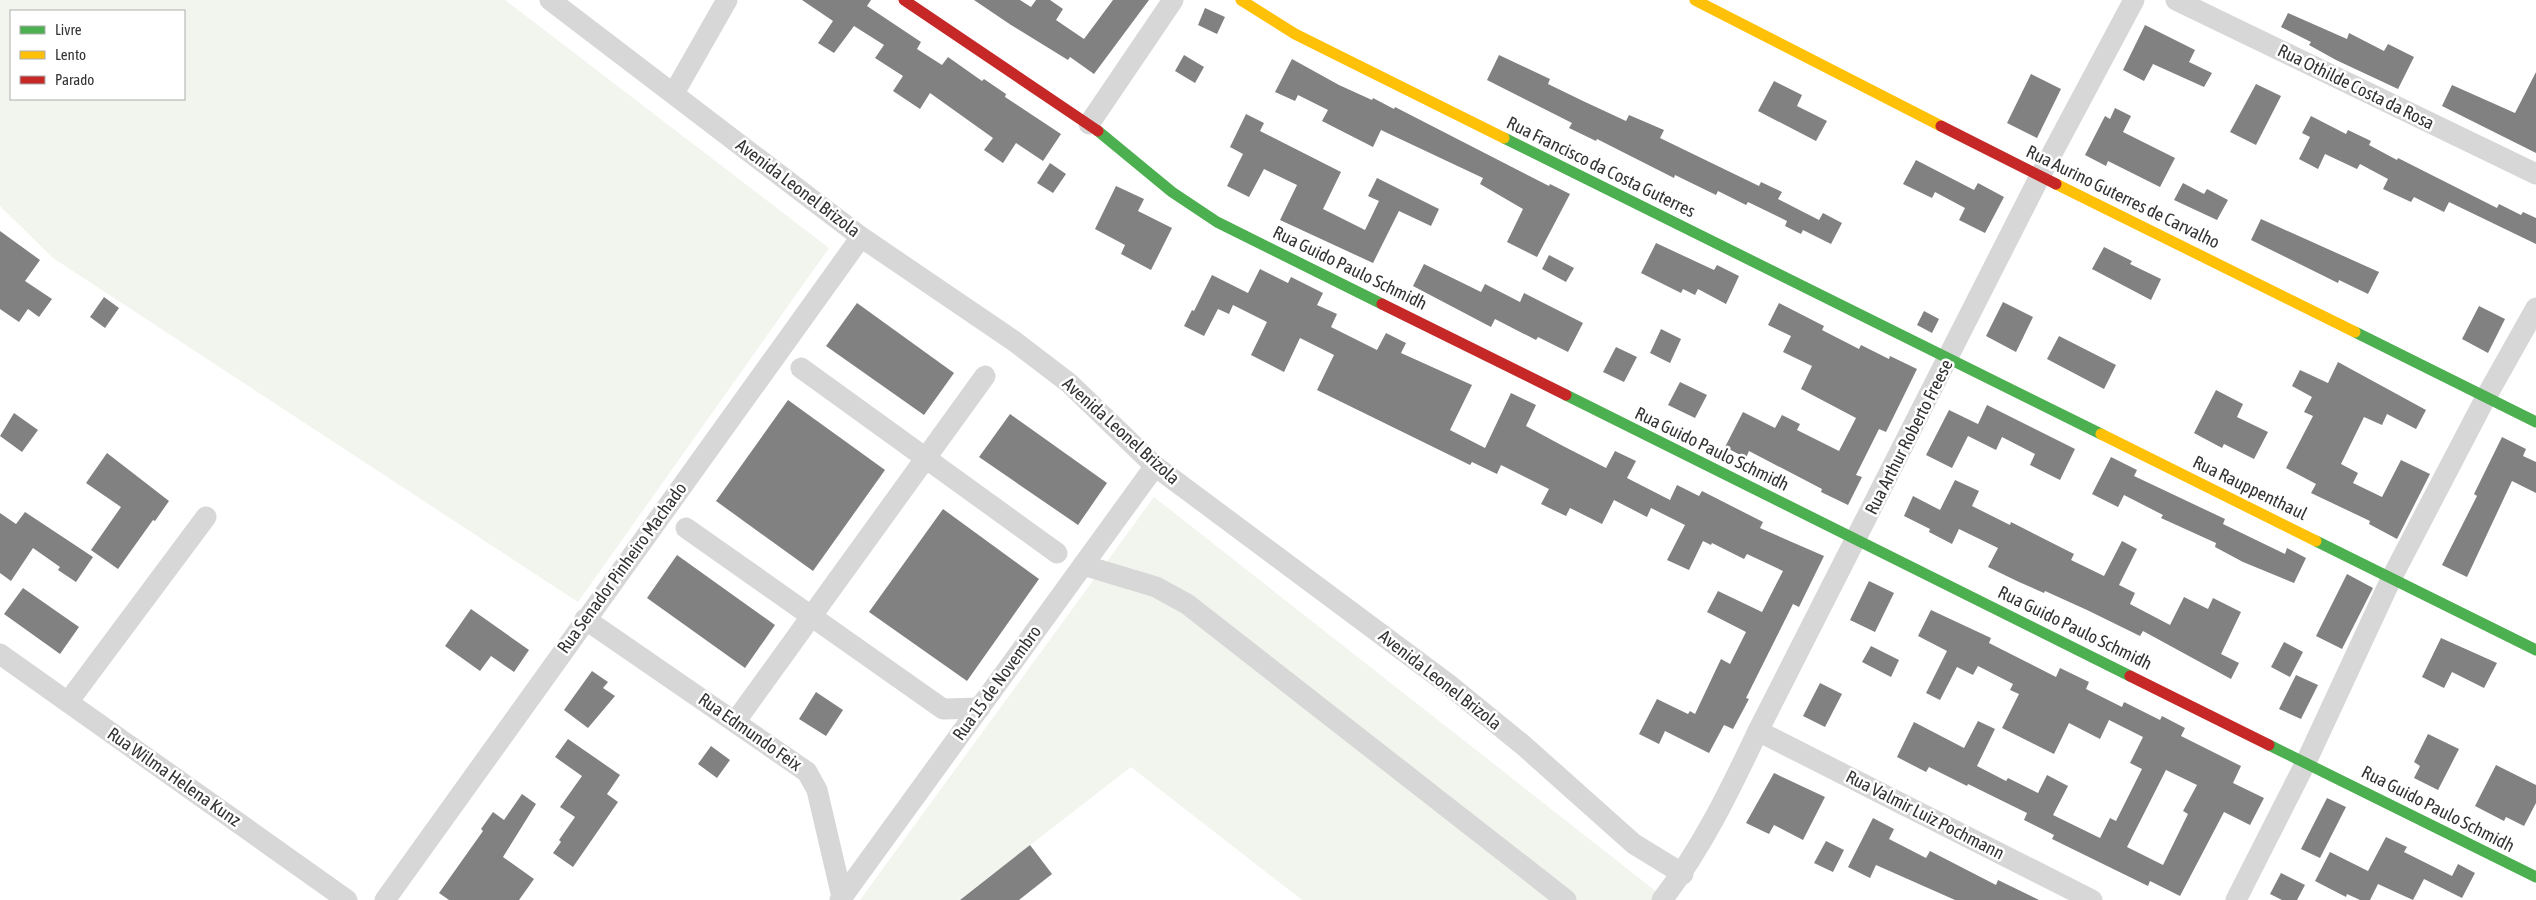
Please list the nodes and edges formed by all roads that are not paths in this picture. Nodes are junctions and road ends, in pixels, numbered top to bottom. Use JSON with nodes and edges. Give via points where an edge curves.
{"nodes":[{"id":1,"x":550,"y":0,"type":"edge"},
{"id":2,"x":727,"y":0,"type":"edge"},
{"id":3,"x":904,"y":0,"type":"edge"},
{"id":4,"x":1172,"y":0,"type":"edge"},
{"id":5,"x":1241,"y":0,"type":"edge"},
{"id":6,"x":1695,"y":0,"type":"edge"},
{"id":7,"x":2134,"y":0,"type":"edge"},
{"id":8,"x":2176,"y":0,"type":"edge"},
{"id":9,"x":674,"y":93,"type":"junction"},
{"id":10,"x":1089,"y":124,"type":"junction"},
{"id":11,"x":2536,"y":174,"type":"edge"},
{"id":12,"x":2040,"y":176,"type":"junction"},
{"id":13,"x":861,"y":237,"type":"junction"},
{"id":14,"x":2536,"y":308,"type":"edge"},
{"id":15,"x":1948,"y":359,"type":"junction"},
{"id":16,"x":801,"y":368,"type":"dead end"},
{"id":17,"x":985,"y":376,"type":"dead end"},
{"id":18,"x":2486,"y":397,"type":"junction"},
{"id":19,"x":2536,"y":422,"type":"edge"},
{"id":20,"x":926,"y":458,"type":"junction"},
{"id":21,"x":1154,"y":466,"type":"junction"},
{"id":22,"x":206,"y":517,"type":"dead end"},
{"id":23,"x":686,"y":528,"type":"dead end"},
{"id":24,"x":1857,"y":540,"type":"junction"},
{"id":25,"x":1058,"y":553,"type":"dead end"},
{"id":26,"x":1084,"y":565,"type":"junction"},
{"id":27,"x":2392,"y":577,"type":"junction"},
{"id":28,"x":811,"y":615,"type":"junction"},
{"id":29,"x":585,"y":619,"type":"junction"},
{"id":30,"x":2536,"y":650,"type":"edge"},
{"id":31,"x":0,"y":654,"type":"edge"},
{"id":32,"x":68,"y":702,"type":"junction"},
{"id":33,"x":980,"y":708,"type":"junction"},
{"id":34,"x":735,"y":722,"type":"junction"},
{"id":35,"x":1758,"y":731,"type":"junction"},
{"id":36,"x":2306,"y":762,"type":"junction"},
{"id":37,"x":1683,"y":874,"type":"junction"},
{"id":38,"x":2536,"y":877,"type":"edge"},
{"id":39,"x":841,"y":899,"type":"edge"},
{"id":40,"x":347,"y":900,"type":"edge"},
{"id":41,"x":385,"y":900,"type":"edge"},
{"id":42,"x":1566,"y":900,"type":"edge"},
{"id":43,"x":1662,"y":900,"type":"edge"},
{"id":44,"x":2092,"y":900,"type":"edge"},
{"id":45,"x":2236,"y":900,"type":"edge"}],
"edges":[{"from":1,"to":9,"type":"street","name":"Avenida Leonel Brizola"},
{"from":2,"to":9,"type":"street"},
{"from":3,"to":10,"type":"street","name":"Rua Guido Paulo Schmidh"},
{"from":4,"to":10,"type":"street"},
{"from":5,"to":15,"type":"street","name":"Rua Francisco da Costa Guterres","via":[[1295,34]]},
{"from":6,"to":12,"type":"street","name":"Rua Aurino Guterres de Carvalho"},
{"from":7,"to":12,"type":"street","name":"Rua Arthur Roberto Freese"},
{"from":8,"to":11,"type":"street","name":"Rua Othilde Costa da Rosa"},
{"from":9,"to":13,"type":"street","name":"Avenida Leonel Brizola"},
{"from":10,"to":24,"type":"street","name":"Rua Guido Paulo Schmidh","via":[[1172,192],[1217,222]]},
{"from":12,"to":15,"type":"street","name":"Rua Arthur Roberto Freese"},
{"from":12,"to":18,"type":"street","name":"Rua Aurino Guterres de Carvalho"},
{"from":13,"to":21,"type":"street","name":"Avenida Leonel Brizola","via":[[1014,341],[1069,383]]},
{"from":13,"to":29,"type":"street","name":"Rua Senador Pinheiro Machado"},
{"from":14,"to":18,"type":"street"},
{"from":15,"to":24,"type":"street","name":"Rua Arthur Roberto Freese"},
{"from":15,"to":27,"type":"street","name":"Rua Rauppenthaul"},
{"from":16,"to":20,"type":"street"},
{"from":17,"to":20,"type":"street"},
{"from":18,"to":19,"type":"street","name":"Rua Aurino Guterres de Carvalho"},
{"from":18,"to":27,"type":"street"},
{"from":20,"to":25,"type":"street"},
{"from":20,"to":28,"type":"street"},
{"from":21,"to":26,"type":"street","name":"Rua 15 de Novembro"},
{"from":21,"to":37,"type":"street","name":"Avenida Leonel Brizola","via":[[1448,684],[1523,745],[1634,844]]},
{"from":22,"to":32,"type":"street"},
{"from":23,"to":28,"type":"street"},
{"from":24,"to":35,"type":"street","name":"Rua Arthur Roberto Freese"},
{"from":24,"to":36,"type":"street","name":"Rua Guido Paulo Schmidh"},
{"from":26,"to":33,"type":"street","name":"Rua 15 de Novembro"},
{"from":26,"to":42,"type":"street","via":[[1156,587],[1187,604]]},
{"from":27,"to":30,"type":"street","name":"Rua Rauppenthaul"},
{"from":27,"to":36,"type":"street"},
{"from":28,"to":33,"type":"street","via":[[943,709]]},
{"from":28,"to":34,"type":"street"},
{"from":29,"to":34,"type":"street","name":"Rua Edmundo Feix"},
{"from":29,"to":41,"type":"street","name":"Rua Senador Pinheiro Machado"},
{"from":31,"to":32,"type":"street","name":"Rua Wilma Helena Kunz"},
{"from":32,"to":40,"type":"street","name":"Rua Wilma Helena Kunz"},
{"from":33,"to":39,"type":"street","name":"Rua 15 de Novembro"},
{"from":34,"to":39,"type":"street","name":"Rua Edmundo Feix","via":[[807,772],[817,790]]},
{"from":35,"to":37,"type":"street","name":"Rua Arthur Roberto Freese","via":[[1717,816]]},
{"from":35,"to":44,"type":"street","name":"Rua Valmir Luiz Pochmann"},
{"from":36,"to":38,"type":"street","name":"Rua Guido Paulo Schmidh"},
{"from":36,"to":45,"type":"street"},
{"from":37,"to":43,"type":"street","name":"Rua Arthur Roberto Freese"}]}
